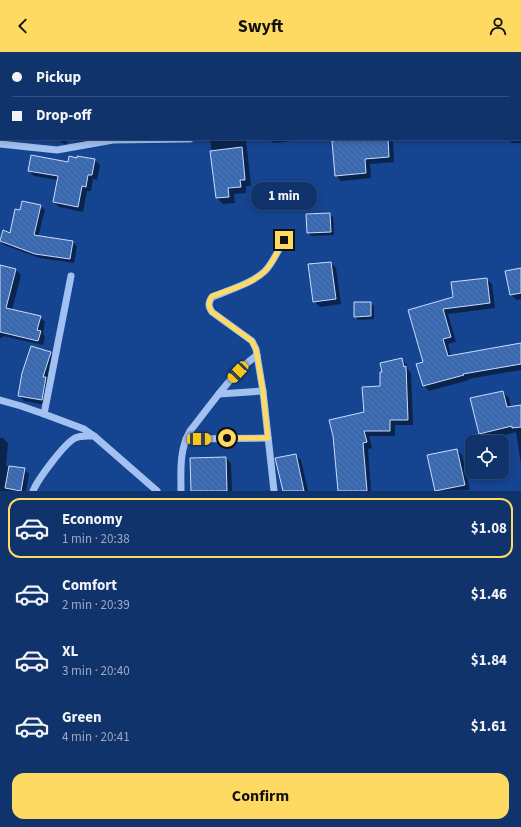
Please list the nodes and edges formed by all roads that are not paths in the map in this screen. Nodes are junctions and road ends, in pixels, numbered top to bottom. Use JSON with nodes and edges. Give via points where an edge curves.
{"nodes":[{"id":1,"x":113,"y":140,"type":"edge"},
{"id":2,"x":0,"y":144,"type":"edge"},
{"id":3,"x":284,"y":240,"type":"dead end"},
{"id":4,"x":71,"y":276,"type":"dead end"},
{"id":5,"x":257,"y":355,"type":"junction"},
{"id":6,"x":263,"y":391,"type":"junction"},
{"id":7,"x":220,"y":394,"type":"junction"},
{"id":8,"x":0,"y":400,"type":"edge"},
{"id":9,"x":44,"y":414,"type":"junction"},
{"id":10,"x":94,"y":436,"type":"junction"},
{"id":11,"x":268,"y":438,"type":"junction"},
{"id":12,"x":186,"y":439,"type":"junction"},
{"id":13,"x":33,"y":491,"type":"edge"},
{"id":14,"x":157,"y":491,"type":"edge"},
{"id":15,"x":181,"y":491,"type":"edge"},
{"id":16,"x":274,"y":491,"type":"edge"}],
"edges":[{"from":1,"to":2,"type":"street","via":[[57,150]]},
{"from":3,"to":5,"type":"street","via":[[265,271],[256,278],[212,296],[209,302],[212,312],[252,341]]},
{"from":4,"to":9,"type":"street"},
{"from":5,"to":6,"type":"street"},
{"from":5,"to":7,"type":"street","via":[[244,364]]},
{"from":6,"to":7,"type":"street"},
{"from":6,"to":11,"type":"street"},
{"from":7,"to":12,"type":"street"},
{"from":8,"to":9,"type":"street"},
{"from":9,"to":10,"type":"street","via":[[84,429]]},
{"from":10,"to":13,"type":"street","via":[[75,438],[59,454]]},
{"from":10,"to":14,"type":"street"},
{"from":11,"to":12,"type":"street"},
{"from":11,"to":16,"type":"street"},
{"from":12,"to":15,"type":"street","via":[[180,464]]}]}
